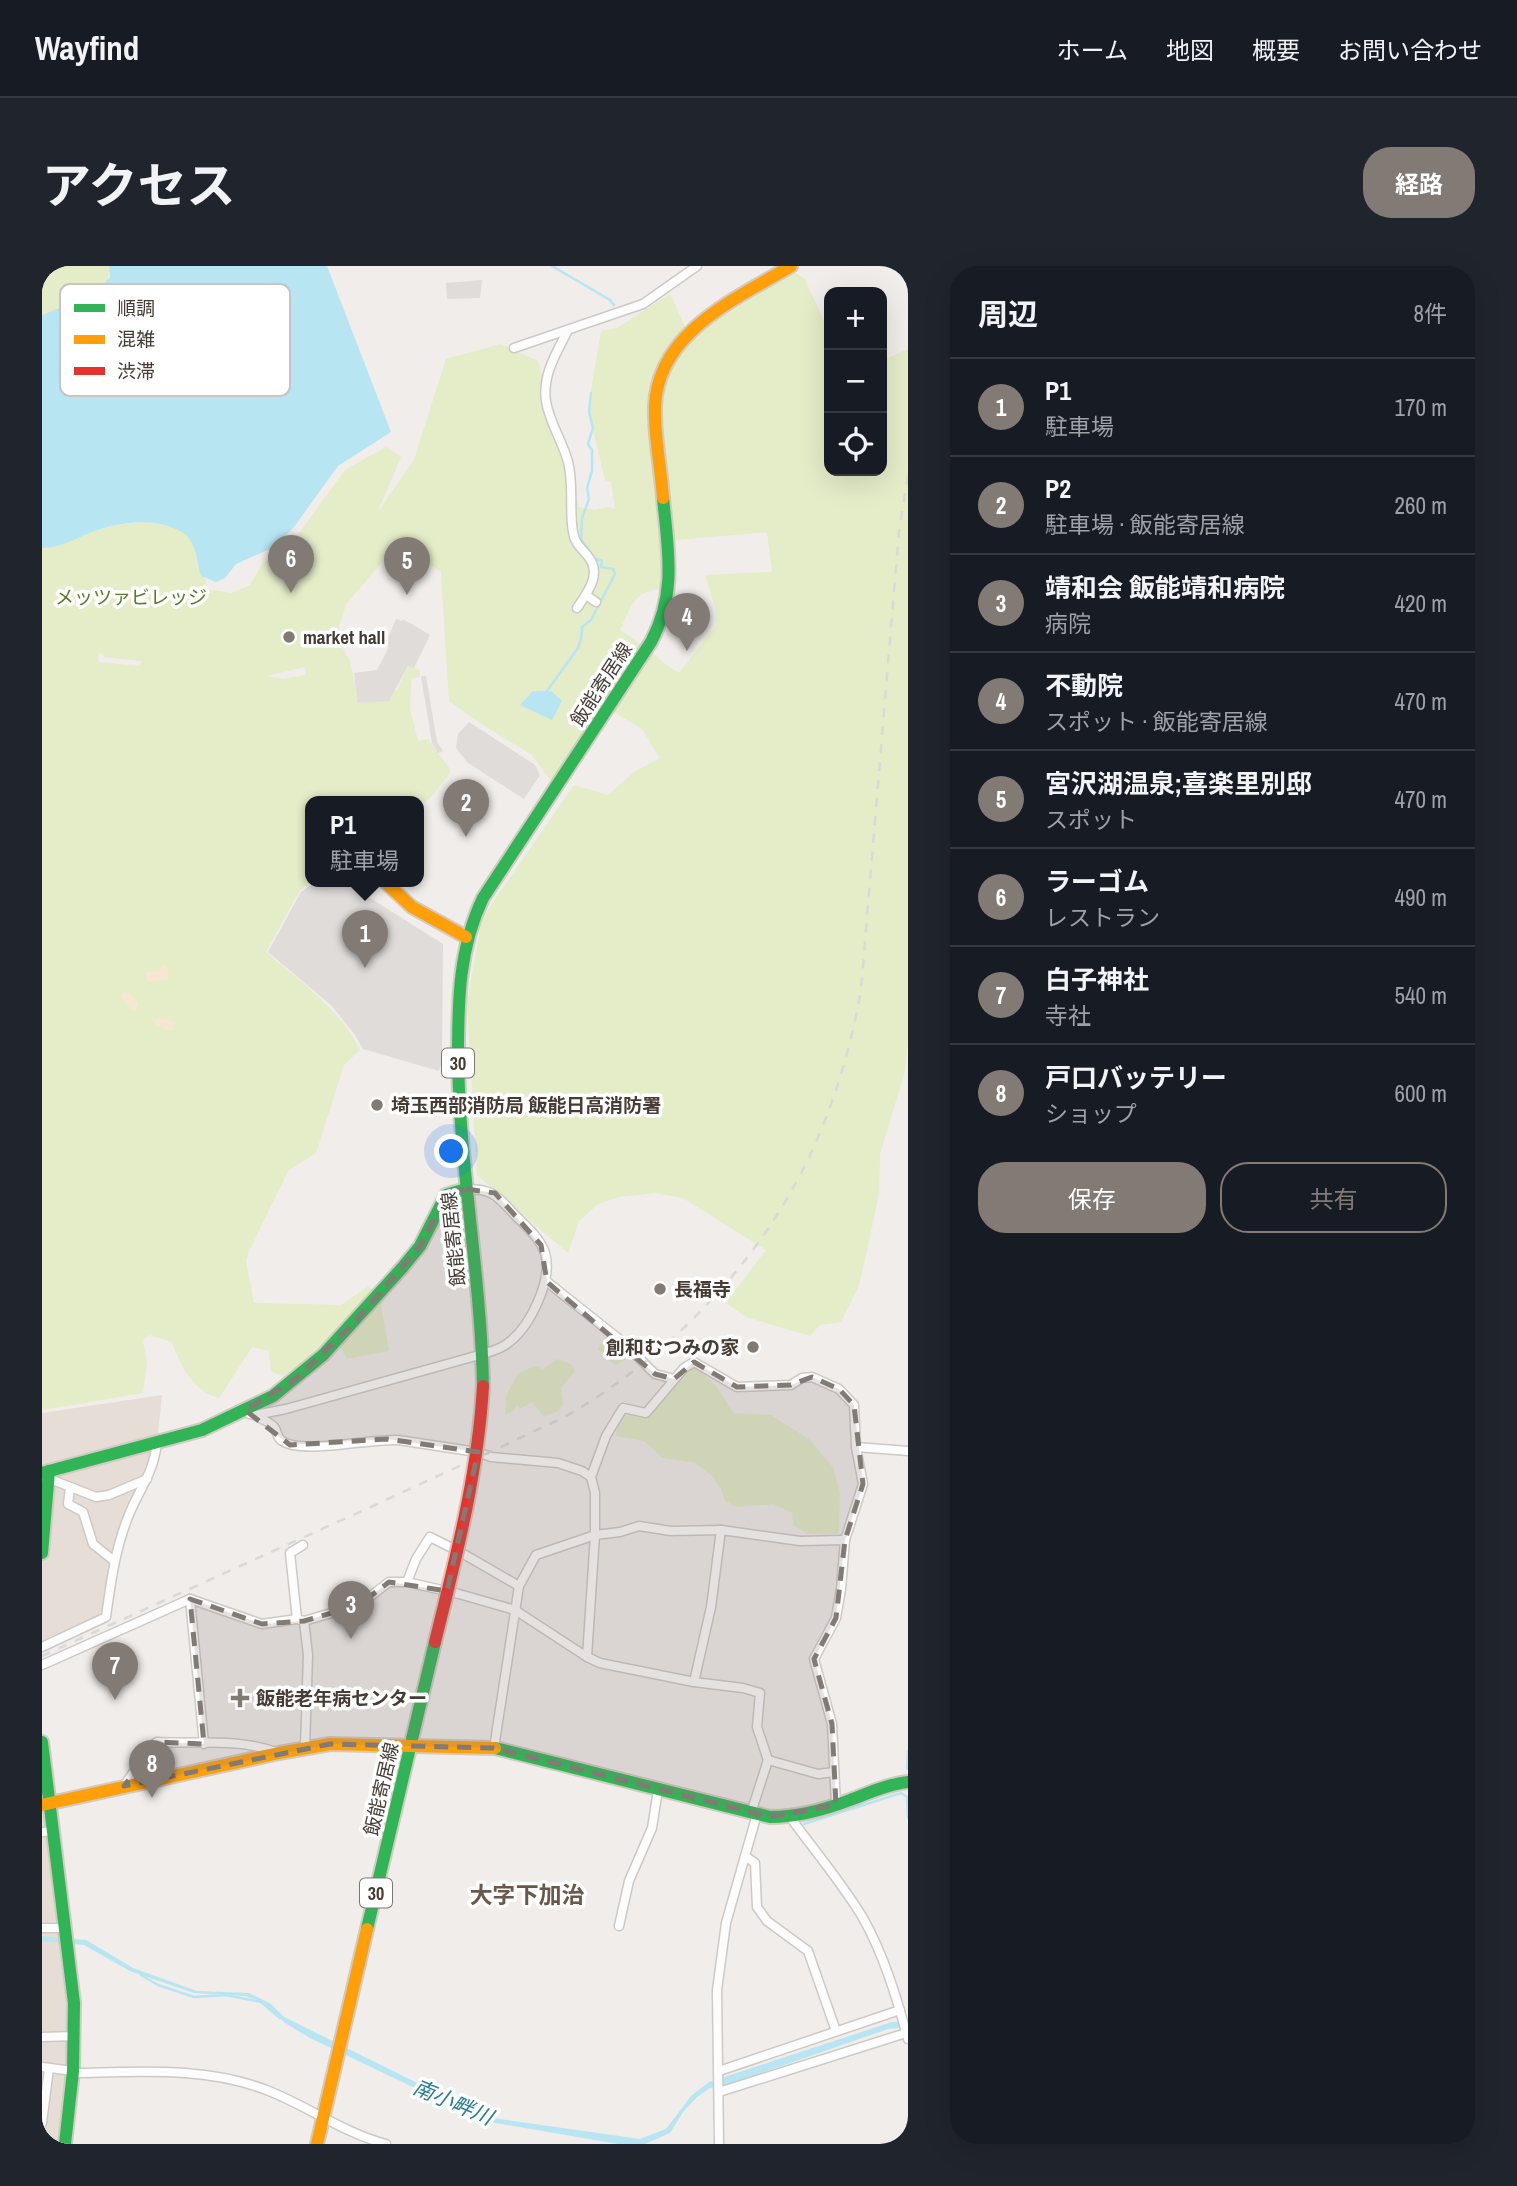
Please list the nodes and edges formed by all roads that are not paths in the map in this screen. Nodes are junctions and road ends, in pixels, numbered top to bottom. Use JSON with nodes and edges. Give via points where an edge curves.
{"nodes":[{"id":1,"x":697,"y":266,"type":"edge"},
{"id":2,"x":791,"y":266,"type":"edge"},
{"id":3,"x":568,"y":330,"type":"junction"},
{"id":4,"x":514,"y":348,"type":"dead end"},
{"id":5,"x":586,"y":595,"type":"junction"},
{"id":6,"x":596,"y":602,"type":"dead end"},
{"id":7,"x":577,"y":608,"type":"dead end"},
{"id":8,"x":389,"y":887,"type":"edge"},
{"id":9,"x":466,"y":937,"type":"junction"},
{"id":10,"x":466,"y":1189,"type":"junction"},
{"id":11,"x":546,"y":1282,"type":"junction"},
{"id":12,"x":483,"y":1354,"type":"junction"},
{"id":13,"x":674,"y":1379,"type":"junction"},
{"id":14,"x":250,"y":1413,"type":"junction"},
{"id":15,"x":157,"y":1443,"type":"junction"},
{"id":16,"x":856,"y":1447,"type":"junction"},
{"id":17,"x":908,"y":1451,"type":"edge"},
{"id":18,"x":47,"y":1475,"type":"edge"},
{"id":19,"x":591,"y":1478,"type":"junction"},
{"id":20,"x":147,"y":1479,"type":"junction"},
{"id":21,"x":70,"y":1488,"type":"junction"},
{"id":22,"x":721,"y":1530,"type":"junction"},
{"id":23,"x":595,"y":1535,"type":"junction"},
{"id":24,"x":845,"y":1540,"type":"junction"},
{"id":25,"x":303,"y":1545,"type":"dead end"},
{"id":26,"x":42,"y":1553,"type":"edge"},
{"id":27,"x":113,"y":1560,"type":"junction"},
{"id":28,"x":407,"y":1582,"type":"junction"},
{"id":29,"x":519,"y":1586,"type":"junction"},
{"id":30,"x":190,"y":1599,"type":"junction"},
{"id":31,"x":515,"y":1610,"type":"junction"},
{"id":32,"x":300,"y":1620,"type":"junction"},
{"id":33,"x":42,"y":1647,"type":"edge"},
{"id":34,"x":587,"y":1657,"type":"junction"},
{"id":35,"x":42,"y":1665,"type":"edge"},
{"id":36,"x":694,"y":1682,"type":"junction"},
{"id":37,"x":42,"y":1742,"type":"edge"},
{"id":38,"x":204,"y":1744,"type":"junction"},
{"id":39,"x":411,"y":1746,"type":"junction"},
{"id":40,"x":304,"y":1748,"type":"junction"},
{"id":41,"x":494,"y":1748,"type":"junction"},
{"id":42,"x":279,"y":1753,"type":"junction"},
{"id":43,"x":768,"y":1760,"type":"junction"},
{"id":44,"x":834,"y":1772,"type":"junction"},
{"id":45,"x":908,"y":1782,"type":"edge"},
{"id":46,"x":124,"y":1786,"type":"junction"},
{"id":47,"x":658,"y":1790,"type":"junction"},
{"id":48,"x":46,"y":1804,"type":"edge"},
{"id":49,"x":836,"y":1805,"type":"junction"},
{"id":50,"x":754,"y":1813,"type":"junction"},
{"id":51,"x":790,"y":1817,"type":"junction"},
{"id":52,"x":48,"y":1832,"type":"edge"},
{"id":53,"x":745,"y":1856,"type":"junction"},
{"id":54,"x":619,"y":1926,"type":"dead end"},
{"id":55,"x":42,"y":1928,"type":"edge"},
{"id":56,"x":66,"y":1930,"type":"junction"},
{"id":57,"x":901,"y":2013,"type":"junction"},
{"id":58,"x":836,"y":2031,"type":"junction"},
{"id":59,"x":907,"y":2034,"type":"edge"},
{"id":60,"x":42,"y":2036,"type":"edge"},
{"id":61,"x":75,"y":2036,"type":"junction"},
{"id":62,"x":46,"y":2068,"type":"edge"},
{"id":63,"x":73,"y":2072,"type":"junction"},
{"id":64,"x":719,"y":2073,"type":"junction"},
{"id":65,"x":719,"y":2090,"type":"junction"},
{"id":66,"x":324,"y":2118,"type":"junction"},
{"id":67,"x":42,"y":2123,"type":"edge"},
{"id":68,"x":65,"y":2144,"type":"edge"},
{"id":69,"x":317,"y":2144,"type":"edge"},
{"id":70,"x":386,"y":2144,"type":"edge"},
{"id":71,"x":719,"y":2144,"type":"edge"}],
"edges":[{"from":1,"to":3,"type":"street","via":[[643,304]]},
{"from":2,"to":9,"type":"main road","name":"飯能寄居線","number":"30","via":[[692,331],[664,366],[656,409],[670,566],[665,611],[651,642],[483,898]]},
{"from":3,"to":4,"type":"street"},
{"from":3,"to":5,"type":"street","via":[[546,377],[545,401],[569,464],[573,535],[593,565],[593,581]]},
{"from":5,"to":6,"type":"street"},
{"from":5,"to":7,"type":"street"},
{"from":8,"to":9,"type":"main road","via":[[410,906]]},
{"from":9,"to":10,"type":"main road","name":"飯能寄居線","number":"30","via":[[458,978],[458,1023]]},
{"from":10,"to":11,"type":"street","via":[[495,1193],[536,1237],[547,1262]]},
{"from":10,"to":12,"type":"main road","name":"飯能寄居線","number":"30"},
{"from":10,"to":14,"type":"main road","via":[[446,1195],[414,1253],[323,1356]]},
{"from":11,"to":12,"type":"street","via":[[514,1337],[507,1345]]},
{"from":11,"to":13,"type":"street","via":[[624,1343],[655,1374]]},
{"from":12,"to":14,"type":"street","via":[[286,1409]]},
{"from":12,"to":39,"type":"main road","name":"飯能寄居線","number":"30","bridge":true,"via":[[480,1441],[471,1495]]},
{"from":13,"to":16,"type":"street","via":[[694,1362],[737,1387],[791,1385],[812,1377],[839,1389],[854,1405]]},
{"from":13,"to":19,"type":"street","via":[[646,1412],[623,1408],[606,1436]]},
{"from":14,"to":15,"type":"main road"},
{"from":14,"to":19,"type":"street","via":[[274,1427],[278,1438],[290,1445],[398,1440],[491,1457],[558,1463]]},
{"from":15,"to":18,"type":"main road"},
{"from":15,"to":20,"type":"street"},
{"from":16,"to":17,"type":"street"},
{"from":16,"to":24,"type":"street","via":[[863,1484]]},
{"from":18,"to":21,"type":"street"},
{"from":18,"to":26,"type":"main road"},
{"from":19,"to":23,"type":"street"},
{"from":20,"to":21,"type":"street","via":[[96,1497]]},
{"from":20,"to":27,"type":"street"},
{"from":21,"to":27,"type":"street","via":[[68,1504],[83,1512],[93,1544]]},
{"from":22,"to":23,"type":"street","via":[[639,1526]]},
{"from":22,"to":24,"type":"street","via":[[800,1541]]},
{"from":22,"to":36,"type":"street","via":[[711,1608]]},
{"from":23,"to":29,"type":"street","via":[[536,1555]]},
{"from":23,"to":34,"type":"street"},
{"from":24,"to":44,"type":"street","via":[[836,1618],[814,1659],[832,1724]]},
{"from":25,"to":32,"type":"street","via":[[290,1552]]},
{"from":27,"to":33,"type":"street","via":[[106,1617]]},
{"from":28,"to":29,"type":"street","via":[[430,1537]]},
{"from":28,"to":31,"type":"street"},
{"from":28,"to":32,"type":"street","via":[[389,1582],[359,1605]]},
{"from":29,"to":31,"type":"street"},
{"from":30,"to":32,"type":"street","via":[[262,1624]]},
{"from":30,"to":35,"type":"street"},
{"from":30,"to":38,"type":"street"},
{"from":31,"to":34,"type":"street"},
{"from":31,"to":41,"type":"street"},
{"from":32,"to":40,"type":"street","via":[[308,1655]]},
{"from":34,"to":36,"type":"street"},
{"from":36,"to":43,"type":"street","via":[[760,1693],[757,1727]]},
{"from":37,"to":48,"type":"main road"},
{"from":38,"to":42,"type":"street","via":[[239,1742]]},
{"from":38,"to":46,"type":"street","via":[[157,1742]]},
{"from":39,"to":40,"type":"main road","via":[[330,1744]]},
{"from":39,"to":41,"type":"main road"},
{"from":39,"to":66,"type":"main road","name":"飯能寄居線","number":"30"},
{"from":40,"to":42,"type":"main road"},
{"from":41,"to":47,"type":"main road"},
{"from":42,"to":46,"type":"main road"},
{"from":43,"to":44,"type":"street","via":[[818,1774]]},
{"from":43,"to":50,"type":"street"},
{"from":44,"to":49,"type":"street"},
{"from":45,"to":49,"type":"main road"},
{"from":46,"to":48,"type":"main road"},
{"from":47,"to":50,"type":"main road"},
{"from":47,"to":54,"type":"street","via":[[652,1828],[629,1881]]},
{"from":48,"to":52,"type":"main road"},
{"from":49,"to":51,"type":"main road"},
{"from":50,"to":51,"type":"main road"},
{"from":50,"to":53,"type":"street"},
{"from":51,"to":57,"type":"street","via":[[863,1919]]},
{"from":52,"to":56,"type":"main road"},
{"from":53,"to":58,"type":"street","via":[[755,1863],[757,1907],[767,1921],[808,1951]]},
{"from":53,"to":64,"type":"street","via":[[726,1923],[717,1990]]},
{"from":55,"to":56,"type":"street"},
{"from":56,"to":61,"type":"main road"},
{"from":57,"to":58,"type":"street"},
{"from":57,"to":59,"type":"street"},
{"from":58,"to":64,"type":"street"},
{"from":59,"to":65,"type":"street"},
{"from":60,"to":61,"type":"street"},
{"from":61,"to":63,"type":"main road"},
{"from":62,"to":63,"type":"street"},
{"from":62,"to":67,"type":"street"},
{"from":63,"to":66,"type":"street","via":[[223,2078],[269,2091]]},
{"from":63,"to":68,"type":"main road"},
{"from":64,"to":65,"type":"street"},
{"from":65,"to":71,"type":"street"},
{"from":66,"to":69,"type":"main road","name":"飯能寄居線","number":"30"},
{"from":66,"to":70,"type":"street"}]}
